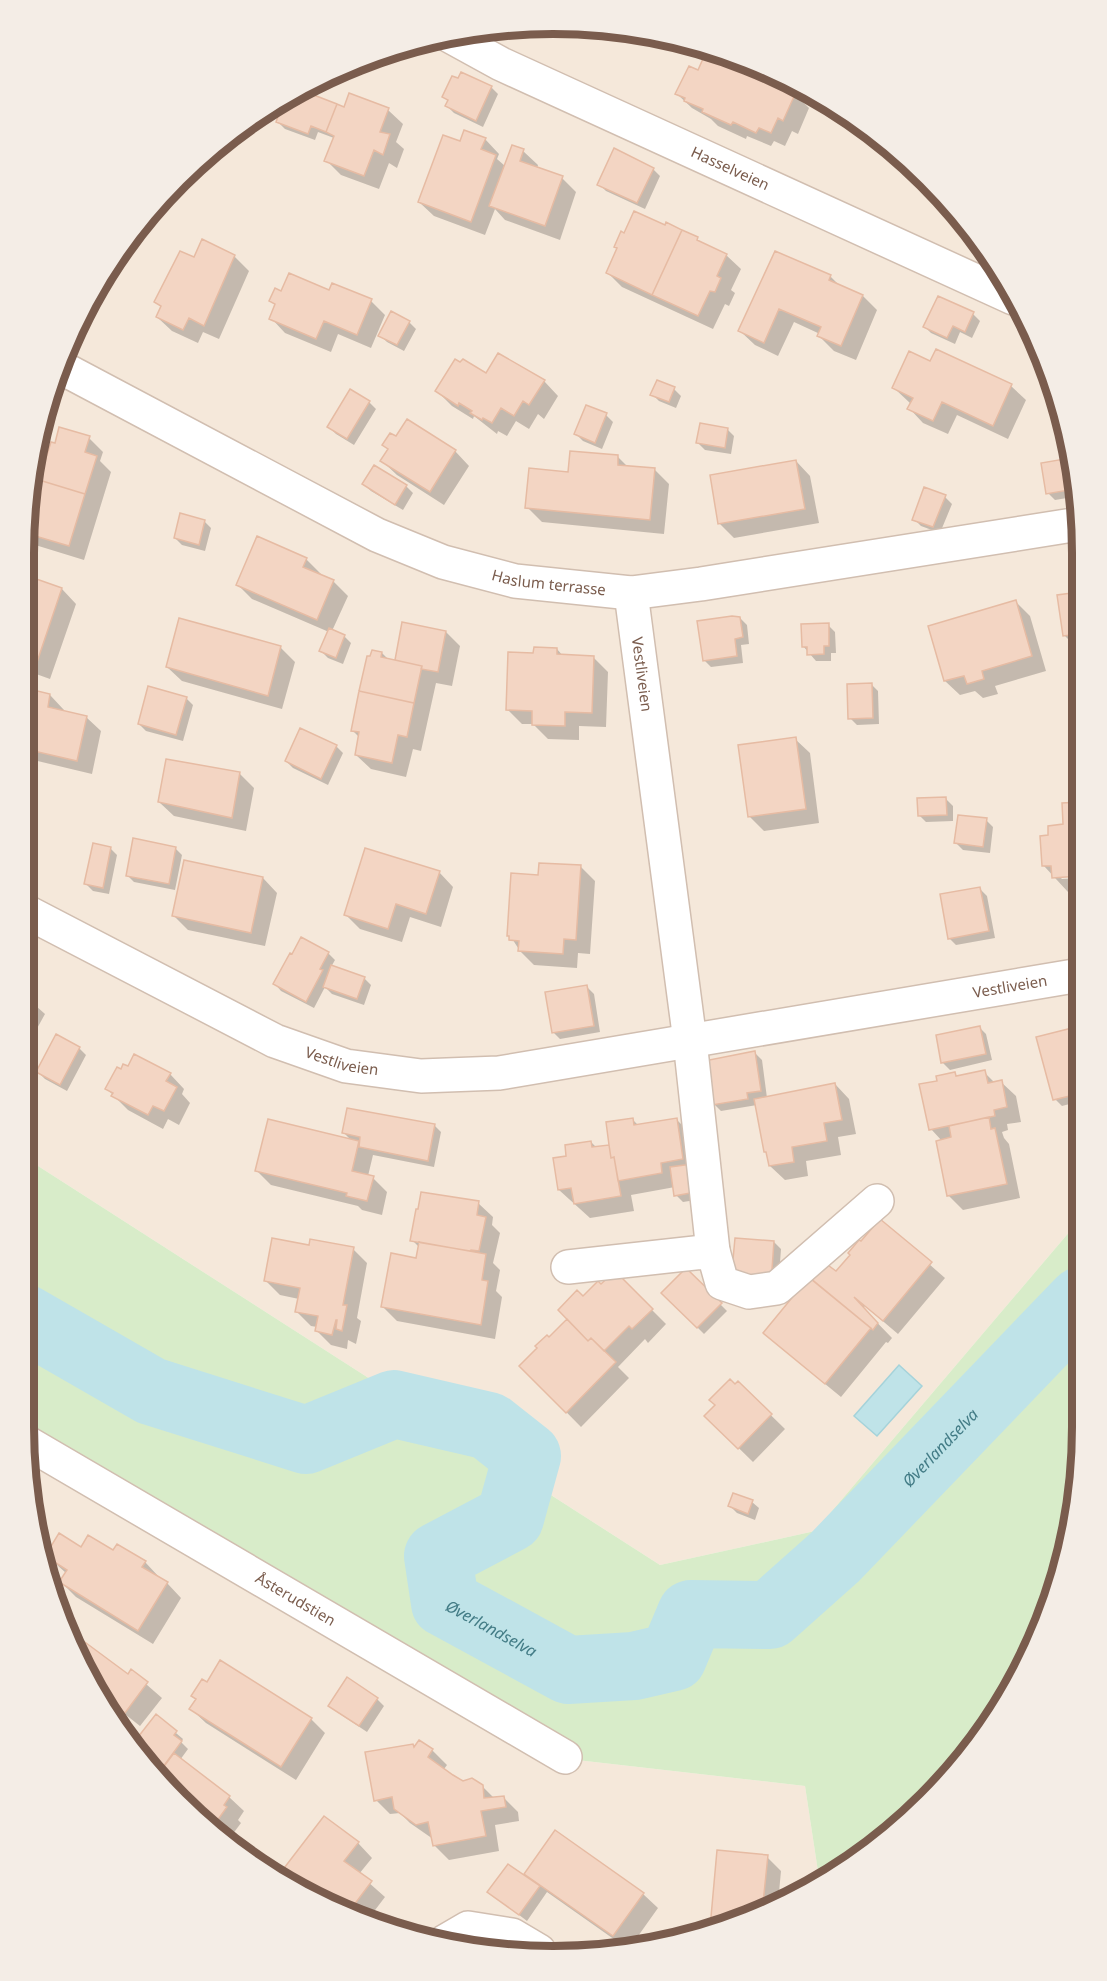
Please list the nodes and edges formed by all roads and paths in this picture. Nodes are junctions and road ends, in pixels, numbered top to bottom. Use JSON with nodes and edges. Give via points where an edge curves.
{"nodes":[{"id":1,"x":462,"y":43,"type":"edge"},
{"id":2,"x":1003,"y":293,"type":"edge"},
{"id":3,"x":68,"y":371,"type":"edge"},
{"id":4,"x":1071,"y":525,"type":"edge"},
{"id":5,"x":631,"y":593,"type":"junction"},
{"id":6,"x":34,"y":916,"type":"edge"},
{"id":7,"x":1072,"y":976,"type":"edge"},
{"id":8,"x":690,"y":1041,"type":"junction"},
{"id":9,"x":877,"y":1201,"type":"dead end"},
{"id":10,"x":713,"y":1251,"type":"junction"},
{"id":11,"x":568,"y":1267,"type":"dead end"},
{"id":12,"x":35,"y":1447,"type":"edge"},
{"id":13,"x":565,"y":1757,"type":"dead end"},
{"id":14,"x":452,"y":1937,"type":"edge"},
{"id":15,"x":529,"y":1945,"type":"edge"}],
"edges":[{"from":1,"to":2,"type":"street","name":"Hasselveien","via":[[501,64]]},
{"from":3,"to":5,"type":"street","name":"Haslum terrasse","via":[[377,535],[443,562],[515,580]]},
{"from":4,"to":5,"type":"street","name":"Haslum terrasse"},
{"from":5,"to":8,"type":"street","name":"Vestliveien"},
{"from":6,"to":8,"type":"street","name":"Vestliveien","via":[[274,1041],[346,1066],[421,1076],[499,1073]]},
{"from":7,"to":8,"type":"street","name":"Vestliveien"},
{"from":8,"to":10,"type":"street","name":"Vestliveien"},
{"from":9,"to":10,"type":"street","name":"Vestliveien","via":[[777,1288],[749,1292],[722,1283]]},
{"from":10,"to":11,"type":"street"},
{"from":12,"to":13,"type":"street","name":"Åsterudstien"},
{"from":14,"to":15,"type":"street","via":[[468,1928],[512,1935]]}]}
